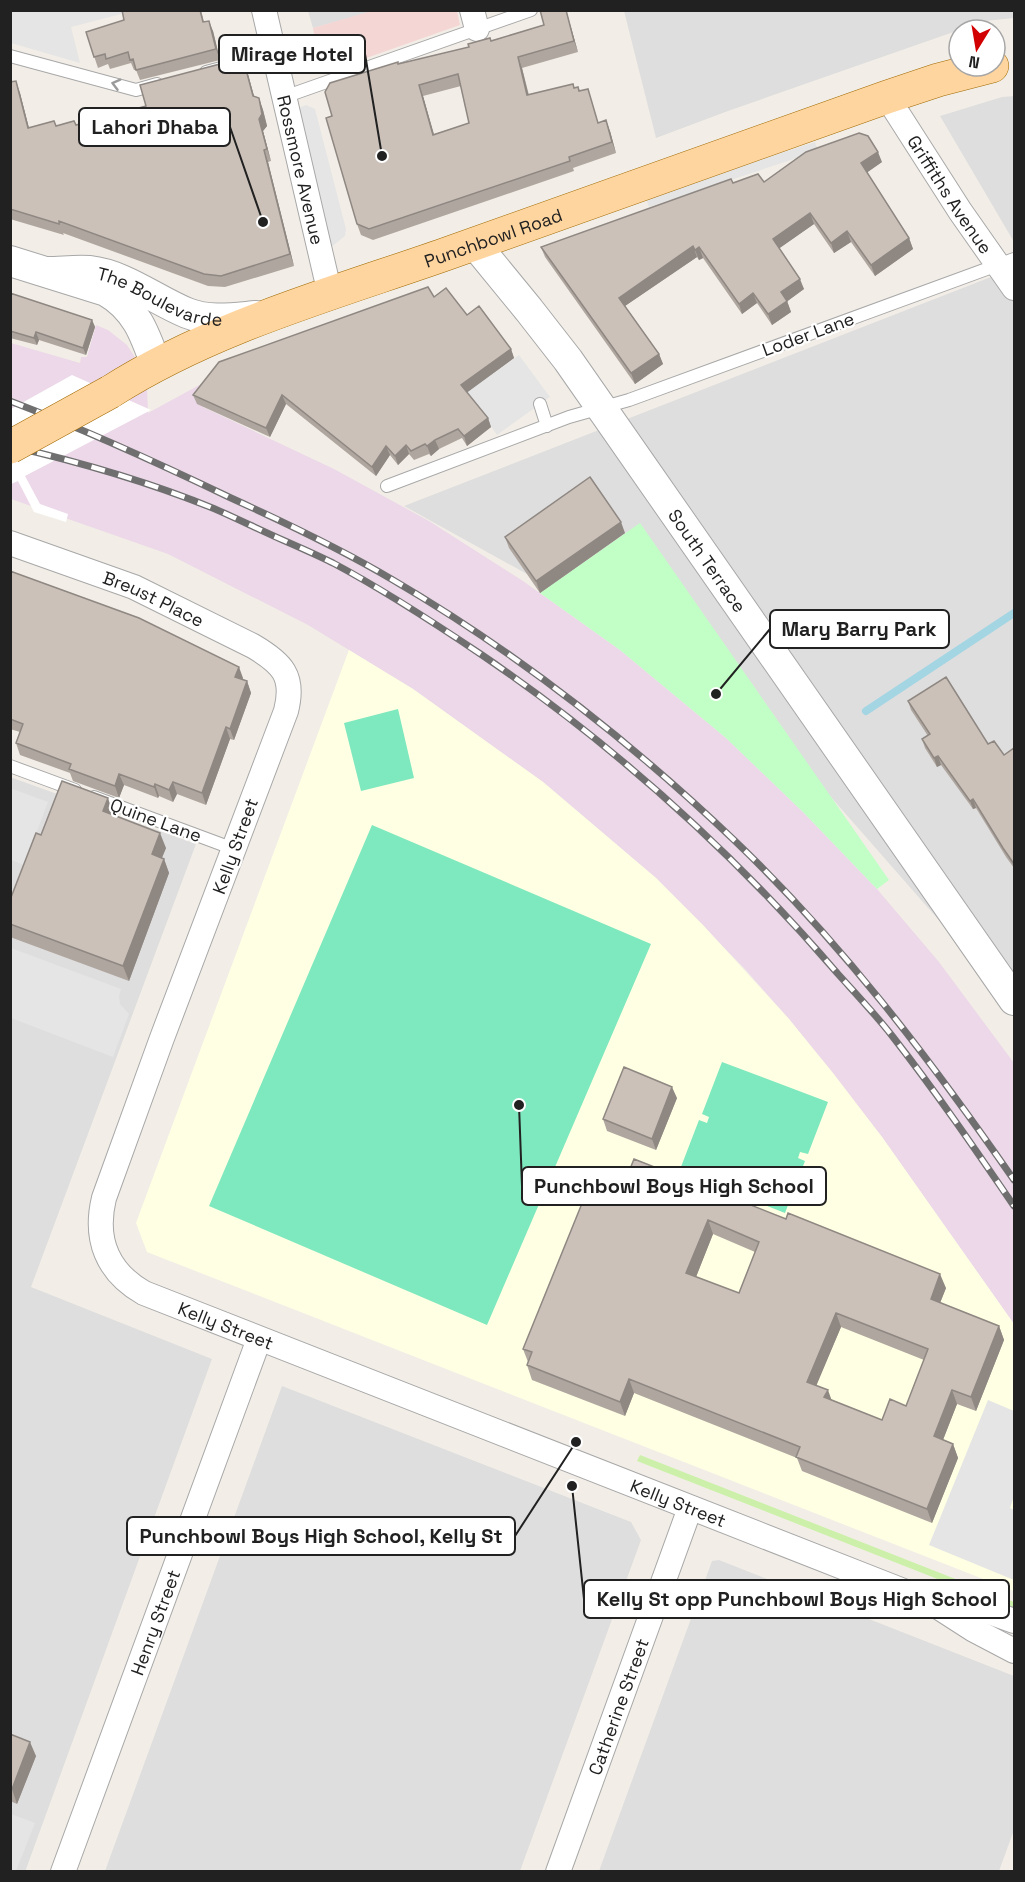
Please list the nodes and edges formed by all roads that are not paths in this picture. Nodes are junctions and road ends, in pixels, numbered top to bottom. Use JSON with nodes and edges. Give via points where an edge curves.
{"nodes":[{"id":1,"x":264,"y":10,"type":"edge"},
{"id":2,"x":531,"y":10,"type":"edge"},
{"id":3,"x":474,"y":20,"type":"edge"},
{"id":4,"x":274,"y":54,"type":"junction"},
{"id":5,"x":10,"y":56,"type":"edge"},
{"id":6,"x":191,"y":76,"type":"edge"},
{"id":7,"x":947,"y":78,"type":"edge"},
{"id":8,"x":169,"y":81,"type":"edge"},
{"id":9,"x":284,"y":97,"type":"junction"},
{"id":10,"x":887,"y":97,"type":"junction"},
{"id":11,"x":475,"y":244,"type":"junction"},
{"id":12,"x":10,"y":261,"type":"edge"},
{"id":13,"x":1006,"y":262,"type":"edge"},
{"id":14,"x":47,"y":272,"type":"junction"},
{"id":15,"x":1014,"y":288,"type":"edge"},
{"id":16,"x":330,"y":294,"type":"junction"},
{"id":17,"x":275,"y":315,"type":"junction"},
{"id":18,"x":156,"y":364,"type":"junction"},
{"id":19,"x":540,"y":404,"type":"dead end"},
{"id":20,"x":601,"y":407,"type":"junction"},
{"id":21,"x":547,"y":426,"type":"junction"},
{"id":22,"x":10,"y":447,"type":"edge"},
{"id":23,"x":387,"y":486,"type":"dead end"},
{"id":24,"x":10,"y":543,"type":"edge"},
{"id":25,"x":286,"y":675,"type":"joint"},
{"id":26,"x":10,"y":766,"type":"edge"},
{"id":27,"x":234,"y":849,"type":"junction"},
{"id":28,"x":1014,"y":1000,"type":"edge"},
{"id":29,"x":259,"y":1339,"type":"junction"},
{"id":30,"x":690,"y":1508,"type":"junction"},
{"id":31,"x":929,"y":1601,"type":"junction"},
{"id":32,"x":1014,"y":1621,"type":"edge"},
{"id":33,"x":1014,"y":1651,"type":"edge"},
{"id":34,"x":63,"y":1872,"type":"edge"},
{"id":35,"x":558,"y":1872,"type":"edge"}],
"edges":[{"from":1,"to":4,"type":"street","name":"Rossmore Avenue"},
{"from":2,"to":3,"type":"lane"},
{"from":3,"to":9,"type":"lane"},
{"from":4,"to":6,"type":"lane"},
{"from":4,"to":9,"type":"street","name":"Rossmore Avenue"},
{"from":8,"to":5,"type":"lane","one_way":true,"via":[[136,90]]},
{"from":7,"to":10,"type":"main road","name":"Punchbowl Road"},
{"from":9,"to":16,"type":"street","name":"Rossmore Avenue"},
{"from":10,"to":11,"type":"main road","name":"Punchbowl Road"},
{"from":10,"to":13,"type":"street","name":"Griffiths Avenue","via":[[960,211]]},
{"from":11,"to":16,"type":"main road","name":"Punchbowl Road"},
{"from":11,"to":20,"type":"street","name":"South Terrace"},
{"from":12,"to":14,"type":"street","name":"The Boulevarde"},
{"from":13,"to":15,"type":"street","name":"Griffiths Avenue"},
{"from":13,"to":20,"type":"lane","name":"Loder Lane"},
{"from":14,"to":17,"type":"street","name":"The Boulevarde","via":[[103,274],[203,318]]},
{"from":14,"to":18,"type":"street","name":"The Boulevarde","via":[[106,291],[124,303],[139,321]]},
{"from":16,"to":17,"type":"main road","name":"Punchbowl Road"},
{"from":17,"to":18,"type":"main road","name":"Punchbowl Road"},
{"from":18,"to":22,"type":"main road","name":"Punchbowl Road","bridge":true},
{"from":19,"to":21,"type":"lane"},
{"from":20,"to":21,"type":"lane","name":"Loder Lane"},
{"from":20,"to":28,"type":"street","name":"South Terrace"},
{"from":21,"to":23,"type":"lane","name":"Loder Lane"},
{"from":24,"to":25,"type":"street","name":"Breust Place","via":[[134,587],[254,646]]},
{"from":25,"to":27,"type":"street","name":"Kelly Street","via":[[286,711]]},
{"from":26,"to":27,"type":"lane","name":"Quine Lane"},
{"from":27,"to":29,"type":"street","name":"Kelly Street","via":[[104,1198],[100,1227],[111,1264],[131,1285]]},
{"from":29,"to":30,"type":"street","name":"Kelly Street"},
{"from":29,"to":34,"type":"street","name":"Henry Street"},
{"from":30,"to":31,"type":"street","name":"Kelly Street"},
{"from":30,"to":35,"type":"street","name":"Catherine Street"},
{"from":31,"to":32,"type":"street","name":"Kelly Street","via":[[978,1608]]},
{"from":31,"to":33,"type":"street","name":"Kelly Street"}]}
